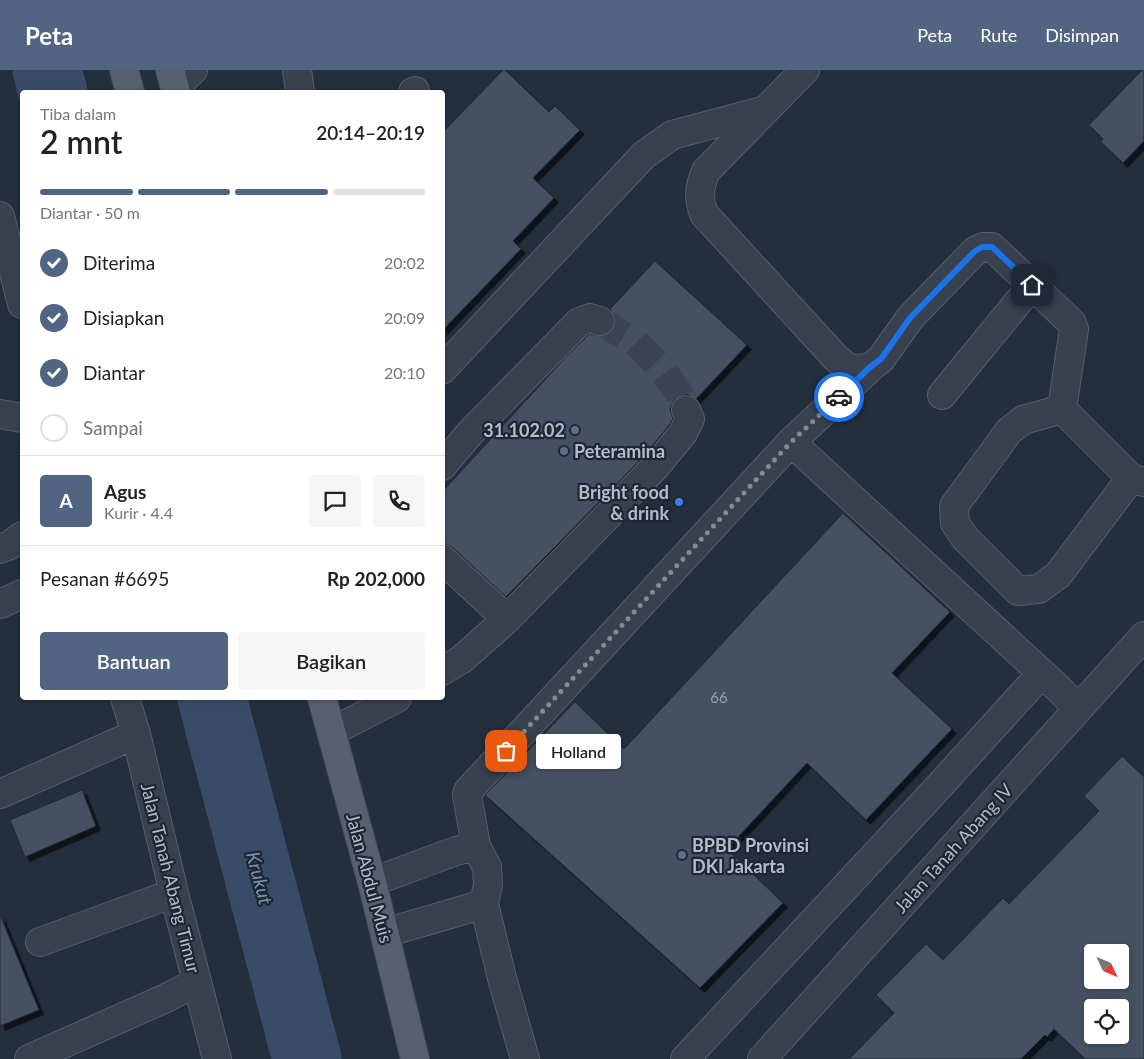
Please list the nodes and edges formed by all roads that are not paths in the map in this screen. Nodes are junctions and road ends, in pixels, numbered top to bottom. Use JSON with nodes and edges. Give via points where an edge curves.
{"nodes":[{"id":1,"x":124,"y":70,"type":"edge"},
{"id":2,"x":297,"y":70,"type":"edge"},
{"id":3,"x":805,"y":70,"type":"edge"},
{"id":4,"x":129,"y":90,"type":"edge"},
{"id":5,"x":300,"y":90,"type":"edge"},
{"id":6,"x":766,"y":110,"type":"junction"},
{"id":7,"x":0,"y":216,"type":"edge"},
{"id":8,"x":1032,"y":285,"type":"junction"},
{"id":9,"x":20,"y":296,"type":"edge"},
{"id":10,"x":600,"y":321,"type":"tunnel mouth"},
{"id":11,"x":445,"y":367,"type":"edge"},
{"id":12,"x":870,"y":367,"type":"junction"},
{"id":13,"x":942,"y":395,"type":"dead end"},
{"id":14,"x":1062,"y":409,"type":"junction"},
{"id":15,"x":686,"y":410,"type":"tunnel mouth"},
{"id":16,"x":0,"y":414,"type":"edge"},
{"id":17,"x":20,"y":418,"type":"edge"},
{"id":18,"x":445,"y":432,"type":"edge"},
{"id":19,"x":471,"y":432,"type":"junction"},
{"id":20,"x":791,"y":442,"type":"junction"},
{"id":21,"x":445,"y":462,"type":"edge"},
{"id":22,"x":1138,"y":480,"type":"edge"},
{"id":23,"x":20,"y":538,"type":"edge"},
{"id":24,"x":0,"y":549,"type":"edge"},
{"id":25,"x":445,"y":562,"type":"edge"},
{"id":26,"x":20,"y":595,"type":"edge"},
{"id":27,"x":0,"y":604,"type":"edge"},
{"id":28,"x":506,"y":619,"type":"junction"},
{"id":29,"x":1144,"y":636,"type":"edge"},
{"id":30,"x":445,"y":669,"type":"edge"},
{"id":31,"x":1042,"y":674,"type":"junction"},
{"id":32,"x":126,"y":700,"type":"edge"},
{"id":33,"x":323,"y":700,"type":"edge"},
{"id":34,"x":393,"y":700,"type":"edge"},
{"id":35,"x":1078,"y":709,"type":"junction"},
{"id":36,"x":331,"y":732,"type":"junction"},
{"id":37,"x":136,"y":734,"type":"junction"},
{"id":38,"x":0,"y":794,"type":"edge"},
{"id":39,"x":476,"y":846,"type":"junction"},
{"id":40,"x":372,"y":882,"type":"junction"},
{"id":41,"x":174,"y":893,"type":"junction"},
{"id":42,"x":484,"y":904,"type":"junction"},
{"id":43,"x":385,"y":933,"type":"junction"},
{"id":44,"x":40,"y":942,"type":"dead end"},
{"id":45,"x":197,"y":982,"type":"junction"},
{"id":46,"x":29,"y":1059,"type":"edge"},
{"id":47,"x":216,"y":1059,"type":"edge"},
{"id":48,"x":414,"y":1059,"type":"edge"},
{"id":49,"x":525,"y":1059,"type":"edge"},
{"id":50,"x":685,"y":1059,"type":"edge"},
{"id":51,"x":762,"y":1059,"type":"edge"}],
"edges":[{"from":1,"to":4,"type":"main road"},
{"from":2,"to":5,"type":"street"},
{"from":3,"to":6,"type":"street"},
{"from":6,"to":11,"type":"street","via":[[672,135],[644,155]]},
{"from":6,"to":12,"type":"street","via":[[706,171],[699,194],[704,214],[835,357],[848,368]]},
{"from":7,"to":9,"type":"street"},
{"from":8,"to":12,"type":"street","via":[[992,247],[982,247],[923,304],[881,359]]},
{"from":8,"to":13,"type":"street"},
{"from":8,"to":14,"type":"street","via":[[1072,323],[1074,329]]},
{"from":10,"to":19,"type":"street","via":[[590,318],[578,322]]},
{"from":12,"to":20,"type":"street"},
{"from":14,"to":22,"type":"street"},
{"from":14,"to":22,"type":"street","via":[[1023,420],[1009,431],[954,506],[955,523],[964,538],[1018,591],[1039,589],[1058,575]]},
{"from":15,"to":28,"type":"street","via":[[690,419],[683,433],[656,466]]},
{"from":16,"to":17,"type":"street"},
{"from":18,"to":19,"type":"street"},
{"from":19,"to":21,"type":"street"},
{"from":20,"to":31,"type":"street"},
{"from":20,"to":39,"type":"street","via":[[468,792]]},
{"from":23,"to":24,"type":"street"},
{"from":25,"to":28,"type":"street"},
{"from":26,"to":27,"type":"street"},
{"from":28,"to":30,"type":"street"},
{"from":29,"to":35,"type":"street","name":"Jalan Tanah Abang IV"},
{"from":31,"to":35,"type":"street"},
{"from":31,"to":50,"type":"street"},
{"from":32,"to":37,"type":"street","name":"Jalan Tanah Abang Timur"},
{"from":33,"to":36,"type":"main road","name":"Jalan Abdul Muis"},
{"from":34,"to":36,"type":"street"},
{"from":35,"to":51,"type":"street","name":"Jalan Tanah Abang IV"},
{"from":36,"to":40,"type":"main road","name":"Jalan Abdul Muis"},
{"from":37,"to":38,"type":"street"},
{"from":37,"to":41,"type":"street","name":"Jalan Tanah Abang Timur"},
{"from":39,"to":40,"type":"street"},
{"from":39,"to":42,"type":"street","via":[[487,867]]},
{"from":40,"to":43,"type":"main road","name":"Jalan Abdul Muis"},
{"from":41,"to":44,"type":"street"},
{"from":41,"to":45,"type":"street","name":"Jalan Tanah Abang Timur"},
{"from":42,"to":43,"type":"street"},
{"from":42,"to":49,"type":"street"},
{"from":43,"to":48,"type":"main road","name":"Jalan Abdul Muis"},
{"from":45,"to":46,"type":"street"},
{"from":45,"to":47,"type":"street","name":"Jalan Tanah Abang Timur"}]}
